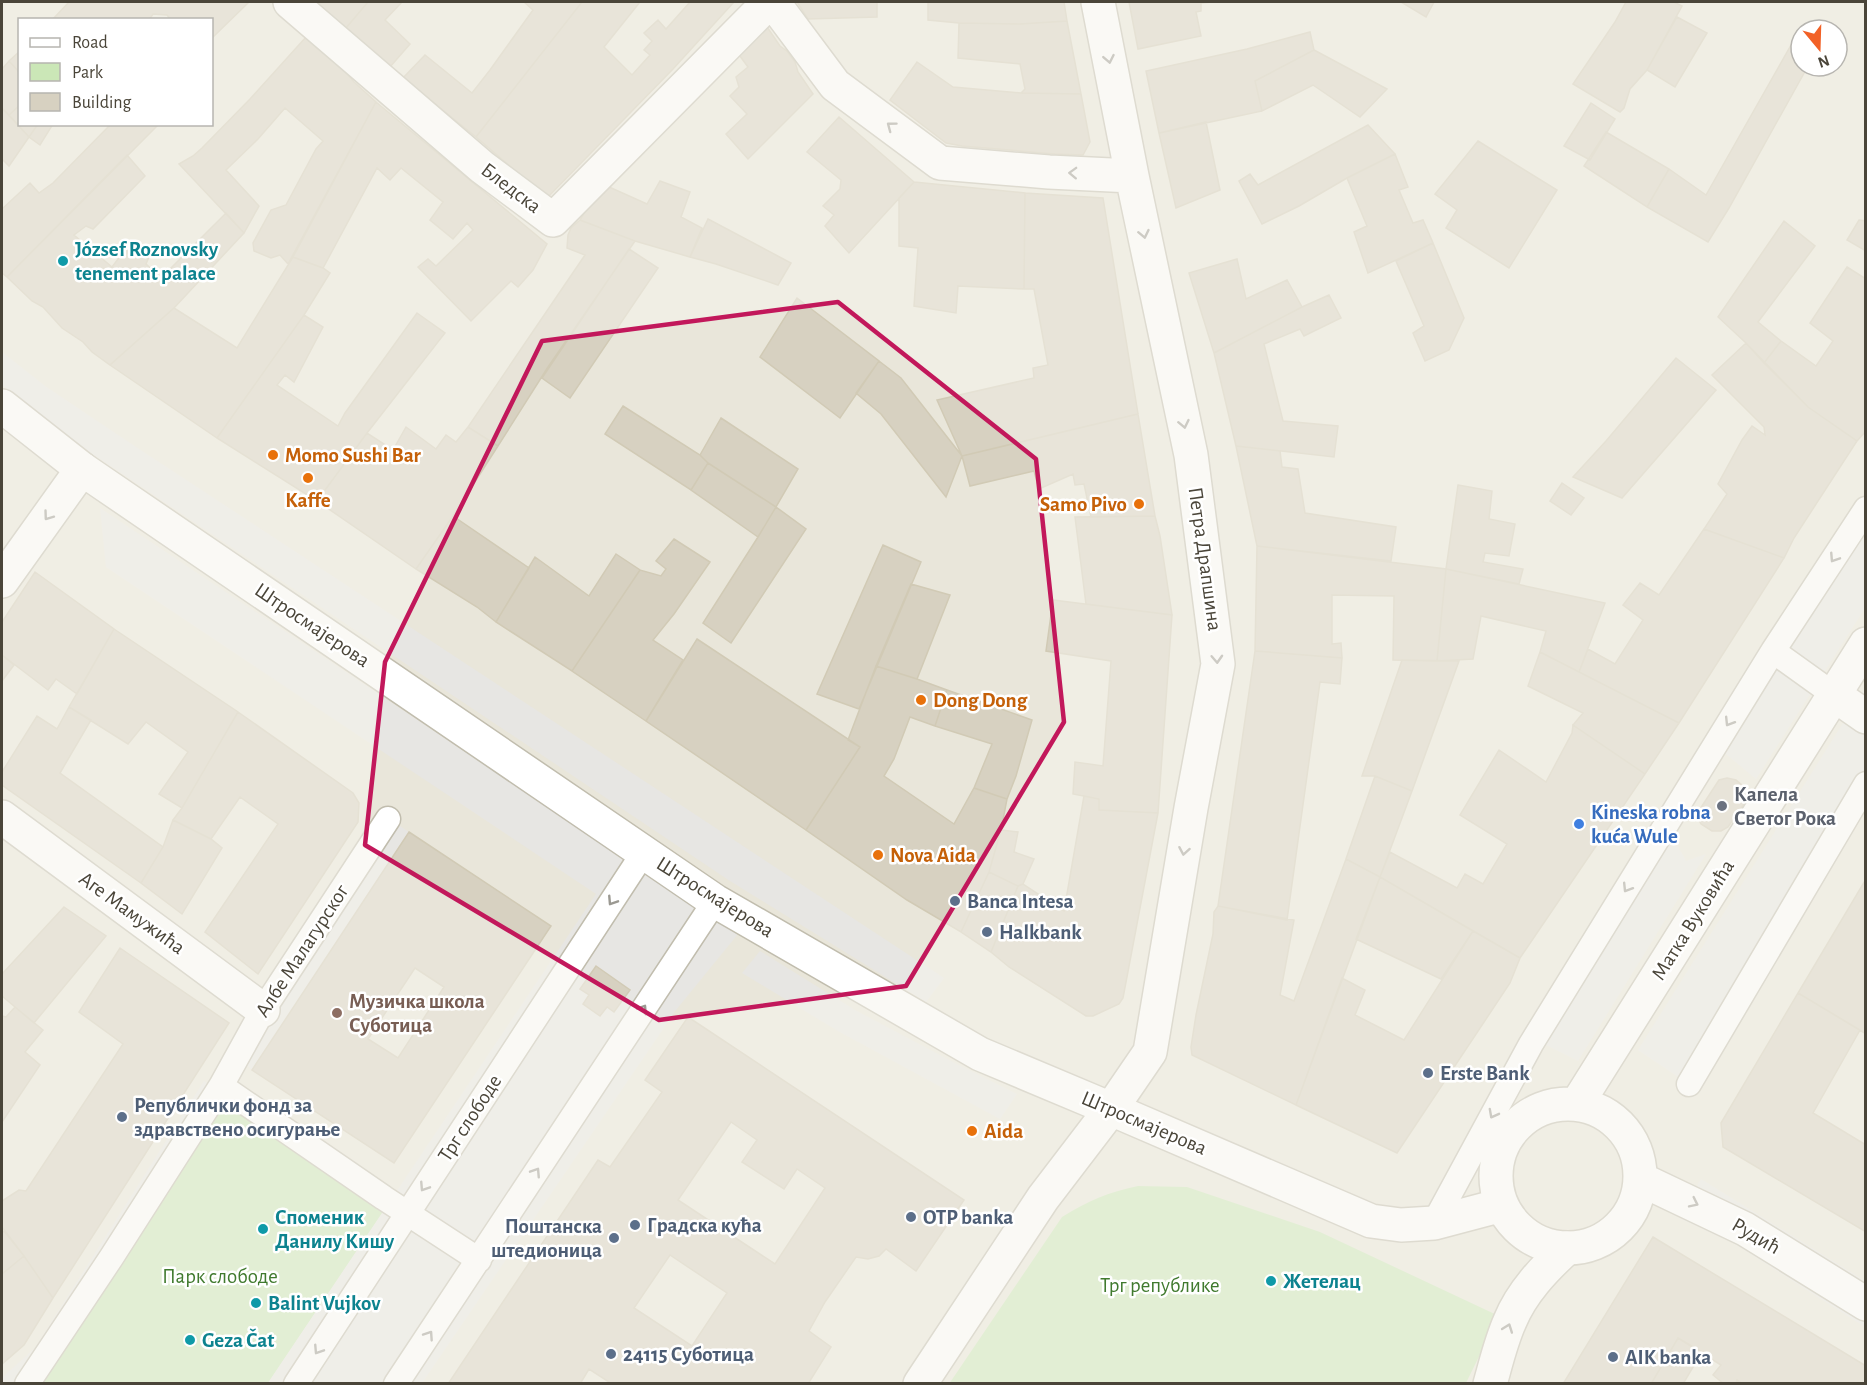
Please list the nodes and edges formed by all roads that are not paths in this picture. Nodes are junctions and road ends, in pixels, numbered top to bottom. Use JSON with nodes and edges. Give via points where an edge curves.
{"nodes":[{"id":1,"x":290,"y":2,"type":"edge"},
{"id":2,"x":769,"y":2,"type":"edge"},
{"id":3,"x":773,"y":2,"type":"edge"},
{"id":4,"x":1098,"y":2,"type":"edge"},
{"id":5,"x":1131,"y":176,"type":"junction"},
{"id":6,"x":2,"y":406,"type":"edge"},
{"id":7,"x":82,"y":469,"type":"junction"},
{"id":8,"x":1866,"y":509,"type":"edge"},
{"id":9,"x":2,"y":581,"type":"edge"},
{"id":10,"x":1866,"y":644,"type":"edge"},
{"id":11,"x":1773,"y":651,"type":"junction"},
{"id":12,"x":1833,"y":694,"type":"junction"},
{"id":13,"x":1866,"y":717,"type":"edge"},
{"id":14,"x":1866,"y":784,"type":"edge"},
{"id":15,"x":2,"y":817,"type":"edge"},
{"id":16,"x":388,"y":819,"type":"dead end"},
{"id":17,"x":644,"y":852,"type":"junction"},
{"id":18,"x":715,"y":901,"type":"junction"},
{"id":19,"x":263,"y":1010,"type":"junction"},
{"id":20,"x":1689,"y":1084,"type":"dead end"},
{"id":21,"x":221,"y":1086,"type":"junction"},
{"id":22,"x":1577,"y":1104,"type":"junction"},
{"id":23,"x":1111,"y":1109,"type":"junction"},
{"id":24,"x":1640,"y":1179,"type":"junction"},
{"id":25,"x":1502,"y":1205,"type":"junction"},
{"id":26,"x":407,"y":1213,"type":"junction"},
{"id":27,"x":1434,"y":1223,"type":"junction"},
{"id":28,"x":1567,"y":1248,"type":"junction"},
{"id":29,"x":479,"y":1260,"type":"junction"},
{"id":30,"x":1866,"y":1304,"type":"edge"},
{"id":31,"x":27,"y":1383,"type":"edge"},
{"id":32,"x":296,"y":1383,"type":"edge"},
{"id":33,"x":396,"y":1383,"type":"edge"},
{"id":34,"x":920,"y":1383,"type":"edge"},
{"id":35,"x":1490,"y":1383,"type":"edge"}],
"edges":[{"from":1,"to":2,"type":"street","name":"Бледска","via":[[482,167],[554,220]]},
{"from":5,"to":3,"type":"street","one_way":true,"via":[[940,163],[835,85]]},
{"from":4,"to":5,"type":"street","name":"Петра Драпшина","one_way":true},
{"from":5,"to":23,"type":"street","name":"Петра Драпшина","one_way":true,"via":[[1191,455],[1218,664],[1150,1052]]},
{"from":6,"to":7,"type":"street","name":"Штросмајерова"},
{"from":7,"to":9,"type":"street","one_way":true},
{"from":7,"to":17,"type":"street","name":"Штросмајерова"},
{"from":8,"to":11,"type":"lane","one_way":true},
{"from":10,"to":12,"type":"street","name":"Матка Вуковића"},
{"from":11,"to":12,"type":"lane"},
{"from":11,"to":27,"type":"lane","one_way":true,"via":[[1531,1044]]},
{"from":12,"to":13,"type":"street"},
{"from":12,"to":22,"type":"street","name":"Матка Вуковића"},
{"from":14,"to":20,"type":"lane"},
{"from":15,"to":19,"type":"street","name":"Аге Мамужића"},
{"from":16,"to":19,"type":"lane","name":"Албе Малагурског"},
{"from":17,"to":18,"type":"street","name":"Штросмајерова"},
{"from":17,"to":26,"type":"lane","name":"Трг слободе","one_way":true},
{"from":18,"to":23,"type":"street","name":"Штросмајерова","via":[[980,1054]]},
{"from":29,"to":18,"type":"lane","one_way":true},
{"from":19,"to":21,"type":"lane","name":"Албе Малагурског"},
{"from":21,"to":26,"type":"lane"},
{"from":21,"to":31,"type":"lane"},
{"from":22,"to":24,"type":"street","via":[[1598,1110],[1630,1138],[1638,1158]]},
{"from":22,"to":25,"type":"street","via":[[1555,1105],[1534,1112],[1517,1124],[1496,1163],[1495,1184]]},
{"from":23,"to":27,"type":"street","name":"Штросмајерова","via":[[1371,1221],[1401,1225]]},
{"from":23,"to":34,"type":"street","via":[[1043,1198]]},
{"from":24,"to":28,"type":"street","via":[[1636,1201],[1625,1220],[1609,1235],[1589,1245]]},
{"from":24,"to":30,"type":"street","name":"Рудић","one_way":true,"via":[[1745,1229]]},
{"from":25,"to":27,"type":"street","name":"Штросмајерова"},
{"from":25,"to":28,"type":"street","via":[[1512,1223],[1528,1237]]},
{"from":26,"to":29,"type":"lane"},
{"from":26,"to":32,"type":"lane","name":"Трг слободе","one_way":true},
{"from":35,"to":28,"type":"street","one_way":true,"via":[[1510,1321],[1525,1293]]},
{"from":33,"to":29,"type":"lane","one_way":true}]}
